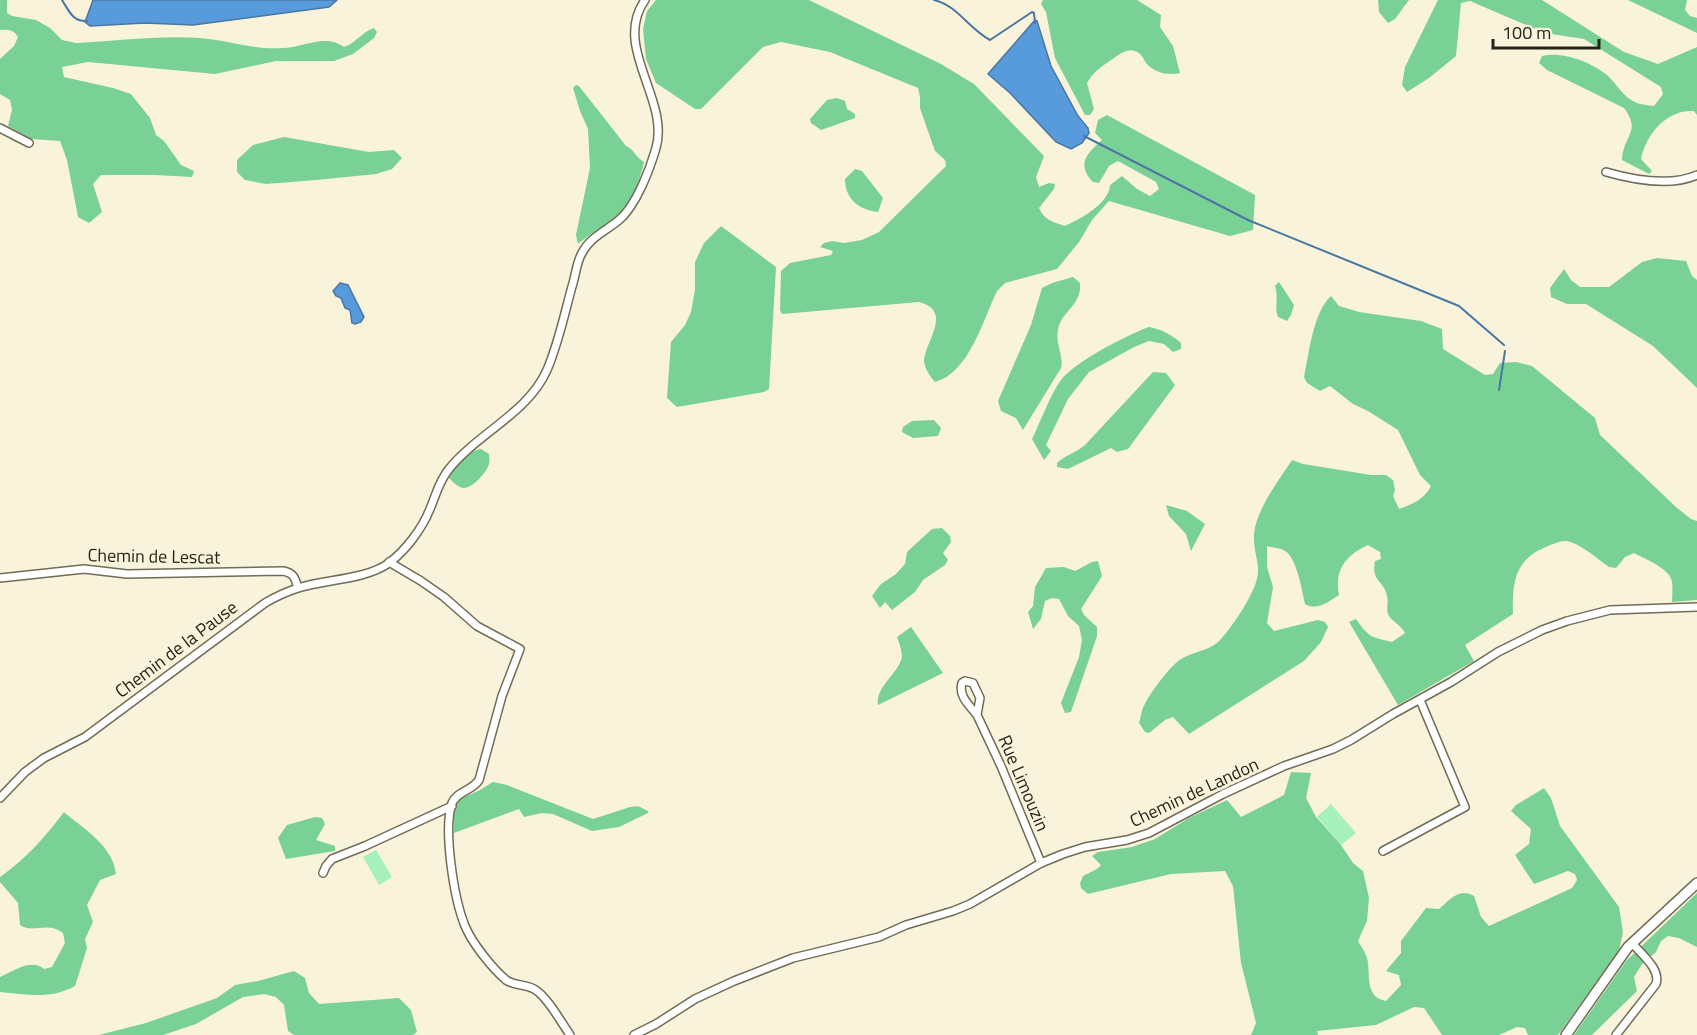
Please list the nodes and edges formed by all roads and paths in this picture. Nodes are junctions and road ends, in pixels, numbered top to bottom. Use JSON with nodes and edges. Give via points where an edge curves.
{"nodes":[{"id":1,"x":645,"y":0,"type":"edge"},
{"id":2,"x":0,"y":128,"type":"edge"},
{"id":3,"x":29,"y":143,"type":"dead end"},
{"id":4,"x":1606,"y":172,"type":"dead end"},
{"id":5,"x":1697,"y":175,"type":"edge"},
{"id":6,"x":389,"y":562,"type":"junction"},
{"id":7,"x":0,"y":578,"type":"edge"},
{"id":8,"x":298,"y":588,"type":"junction"},
{"id":9,"x":1697,"y":607,"type":"edge"},
{"id":10,"x":1420,"y":700,"type":"junction"},
{"id":11,"x":977,"y":716,"type":"dead end"},
{"id":12,"x":0,"y":798,"type":"edge"},
{"id":13,"x":452,"y":806,"type":"junction"},
{"id":14,"x":1383,"y":851,"type":"dead end"},
{"id":15,"x":1041,"y":863,"type":"junction"},
{"id":16,"x":323,"y":873,"type":"dead end"},
{"id":17,"x":1697,"y":883,"type":"edge"},
{"id":18,"x":1632,"y":943,"type":"junction"},
{"id":19,"x":570,"y":1035,"type":"edge"},
{"id":20,"x":634,"y":1035,"type":"edge"},
{"id":21,"x":1566,"y":1035,"type":"edge"},
{"id":22,"x":1616,"y":1035,"type":"edge"}],
"edges":[{"from":1,"to":6,"type":"street","via":[[634,36],[659,132],[642,187],[626,213],[593,238],[580,255],[553,355],[536,388],[447,471],[424,522]]},
{"from":2,"to":3,"type":"street"},
{"from":4,"to":5,"type":"street","via":[[1669,181]]},
{"from":6,"to":8,"type":"street","name":"Chemin de la Pause","via":[[375,571]]},
{"from":6,"to":13,"type":"street","via":[[444,597],[477,626],[520,649],[502,696],[479,780],[475,787],[456,796]]},
{"from":7,"to":8,"type":"street","name":"Chemin de Lescat","via":[[84,569],[127,574],[283,571],[292,574]]},
{"from":8,"to":12,"type":"street","name":"Chemin de la Pause","via":[[250,613],[85,737],[25,772]]},
{"from":9,"to":10,"type":"street","name":"Chemin de Landon","via":[[1610,610],[1567,621],[1498,652]]},
{"from":10,"to":14,"type":"street","via":[[1465,807]]},
{"from":10,"to":15,"type":"street","name":"Chemin de Landon","via":[[1333,749],[1223,794],[1149,833],[1085,847]]},
{"from":11,"to":15,"type":"street","name":"Rue Limouzin"},
{"from":13,"to":16,"type":"street","via":[[332,859]]},
{"from":13,"to":19,"type":"street","via":[[449,856],[470,936],[506,981],[529,986],[542,995]]},
{"from":15,"to":20,"type":"street","name":"Chemin de Landon","via":[[953,911],[879,937],[793,958],[734,981]]},
{"from":17,"to":18,"type":"main road"},
{"from":18,"to":21,"type":"main road"},
{"from":18,"to":22,"type":"street","via":[[1656,971],[1658,979]]}]}
